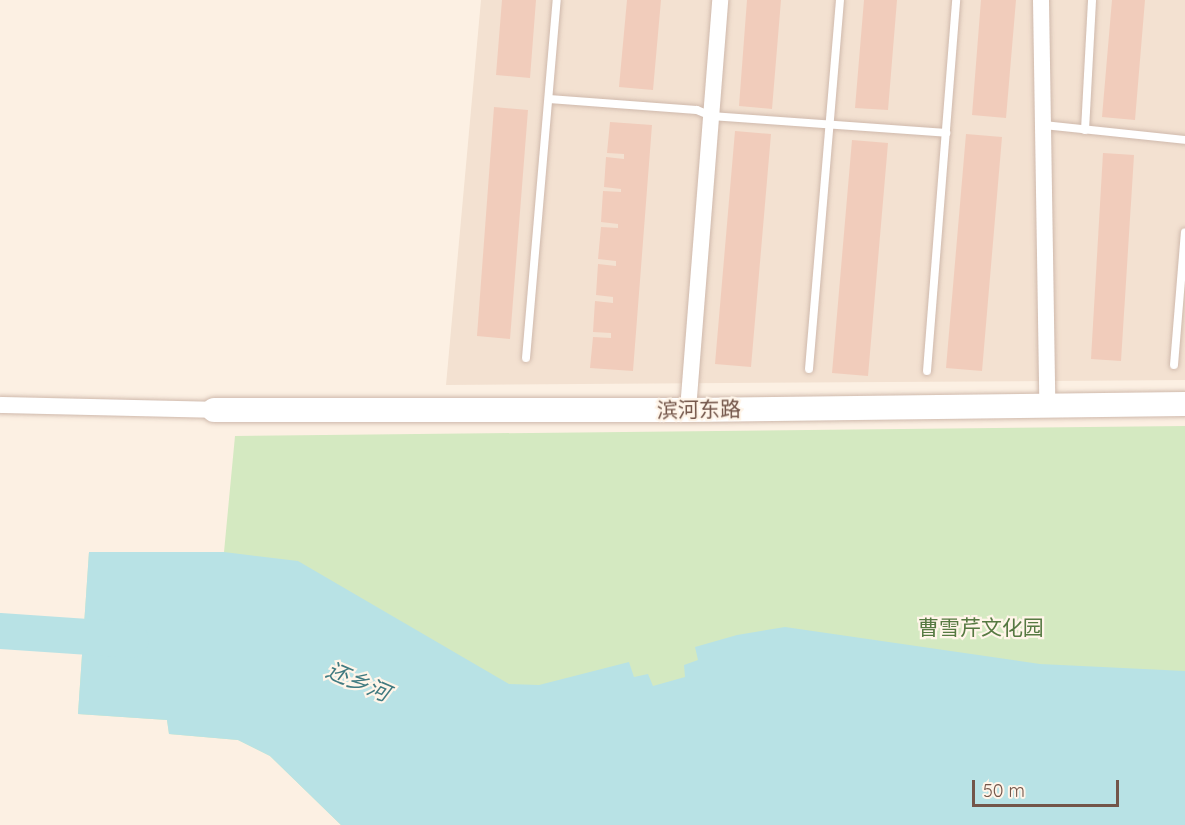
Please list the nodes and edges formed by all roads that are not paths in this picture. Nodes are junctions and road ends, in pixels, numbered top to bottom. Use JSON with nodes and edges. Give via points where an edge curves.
{"nodes":[{"id":1,"x":557,"y":0,"type":"edge"},
{"id":2,"x":720,"y":0,"type":"edge"},
{"id":3,"x":840,"y":0,"type":"edge"},
{"id":4,"x":956,"y":0,"type":"edge"},
{"id":5,"x":1041,"y":0,"type":"edge"},
{"id":6,"x":1092,"y":0,"type":"edge"},
{"id":7,"x":549,"y":99,"type":"junction"},
{"id":8,"x":711,"y":116,"type":"junction"},
{"id":9,"x":830,"y":125,"type":"junction"},
{"id":10,"x":1043,"y":125,"type":"junction"},
{"id":11,"x":1085,"y":130,"type":"junction"},
{"id":12,"x":946,"y":133,"type":"junction"},
{"id":13,"x":1185,"y":140,"type":"edge"},
{"id":14,"x":1185,"y":232,"type":"edge"},
{"id":15,"x":526,"y":358,"type":"dead end"},
{"id":16,"x":1174,"y":365,"type":"dead end"},
{"id":17,"x":809,"y":369,"type":"dead end"},
{"id":18,"x":927,"y":371,"type":"dead end"},
{"id":19,"x":1047,"y":404,"type":"junction"},
{"id":20,"x":1185,"y":404,"type":"edge"},
{"id":21,"x":0,"y":405,"type":"edge"},
{"id":22,"x":214,"y":410,"type":"joint"},
{"id":23,"x":688,"y":410,"type":"junction"}],
"edges":[{"from":1,"to":7,"type":"lane"},
{"from":2,"to":8,"type":"street"},
{"from":3,"to":9,"type":"lane"},
{"from":4,"to":12,"type":"lane"},
{"from":5,"to":10,"type":"street"},
{"from":6,"to":11,"type":"lane"},
{"from":7,"to":8,"type":"lane","via":[[697,110]]},
{"from":7,"to":15,"type":"lane"},
{"from":8,"to":9,"type":"lane"},
{"from":8,"to":23,"type":"street"},
{"from":9,"to":12,"type":"lane"},
{"from":9,"to":17,"type":"lane"},
{"from":10,"to":11,"type":"lane"},
{"from":10,"to":19,"type":"street"},
{"from":11,"to":13,"type":"lane"},
{"from":12,"to":18,"type":"lane"},
{"from":14,"to":16,"type":"lane"},
{"from":19,"to":20,"type":"street","name":"滨河东路"},
{"from":19,"to":23,"type":"street","name":"滨河东路"},
{"from":21,"to":22,"type":"street"},
{"from":22,"to":23,"type":"street","name":"滨河东路"}]}
